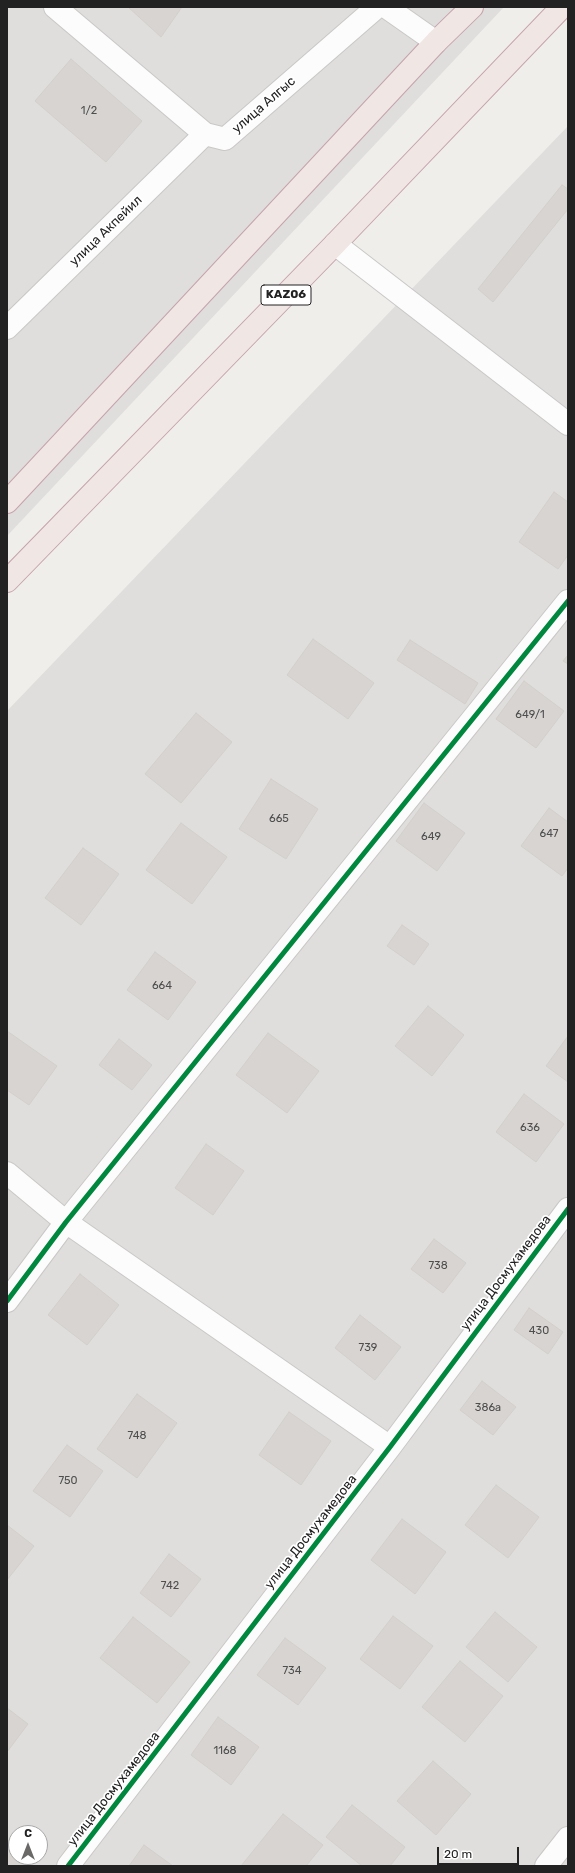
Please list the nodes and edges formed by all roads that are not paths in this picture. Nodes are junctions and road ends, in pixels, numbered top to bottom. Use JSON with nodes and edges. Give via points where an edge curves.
{"nodes":[{"id":1,"x":55,"y":7,"type":"edge"},
{"id":2,"x":377,"y":7,"type":"edge"},
{"id":3,"x":386,"y":7,"type":"edge"},
{"id":4,"x":472,"y":7,"type":"edge"},
{"id":5,"x":562,"y":7,"type":"edge"},
{"id":6,"x":436,"y":42,"type":"junction"},
{"id":7,"x":205,"y":134,"type":"junction"},
{"id":8,"x":335,"y":244,"type":"junction"},
{"id":9,"x":7,"y":328,"type":"edge"},
{"id":10,"x":568,"y":424,"type":"edge"},
{"id":11,"x":7,"y":502,"type":"edge"},
{"id":12,"x":7,"y":581,"type":"edge"},
{"id":13,"x":568,"y":601,"type":"edge"},
{"id":14,"x":7,"y":1173,"type":"edge"},
{"id":15,"x":568,"y":1209,"type":"edge"},
{"id":16,"x":66,"y":1222,"type":"junction"},
{"id":17,"x":7,"y":1301,"type":"edge"},
{"id":18,"x":390,"y":1447,"type":"junction"},
{"id":19,"x":568,"y":1838,"type":"edge"},
{"id":20,"x":68,"y":1866,"type":"edge"},
{"id":21,"x":546,"y":1866,"type":"edge"}],
"edges":[{"from":1,"to":7,"type":"street","name":"улица Алгыс"},
{"from":2,"to":7,"type":"street","name":"улица Алгыс","via":[[225,139]]},
{"from":3,"to":6,"type":"street"},
{"from":4,"to":6,"type":"highway"},
{"from":5,"to":8,"type":"highway","number":"KАZ06"},
{"from":6,"to":11,"type":"highway"},
{"from":7,"to":9,"type":"street","name":"улица Акпейил"},
{"from":8,"to":10,"type":"street"},
{"from":8,"to":12,"type":"highway","number":"KАZ06"},
{"from":13,"to":16,"type":"street"},
{"from":14,"to":16,"type":"street"},
{"from":15,"to":18,"type":"street","name":"улица Досмухамедова"},
{"from":16,"to":17,"type":"street"},
{"from":16,"to":18,"type":"street"},
{"from":18,"to":20,"type":"street","name":"улица Досмухамедова"},
{"from":19,"to":21,"type":"street"}]}
